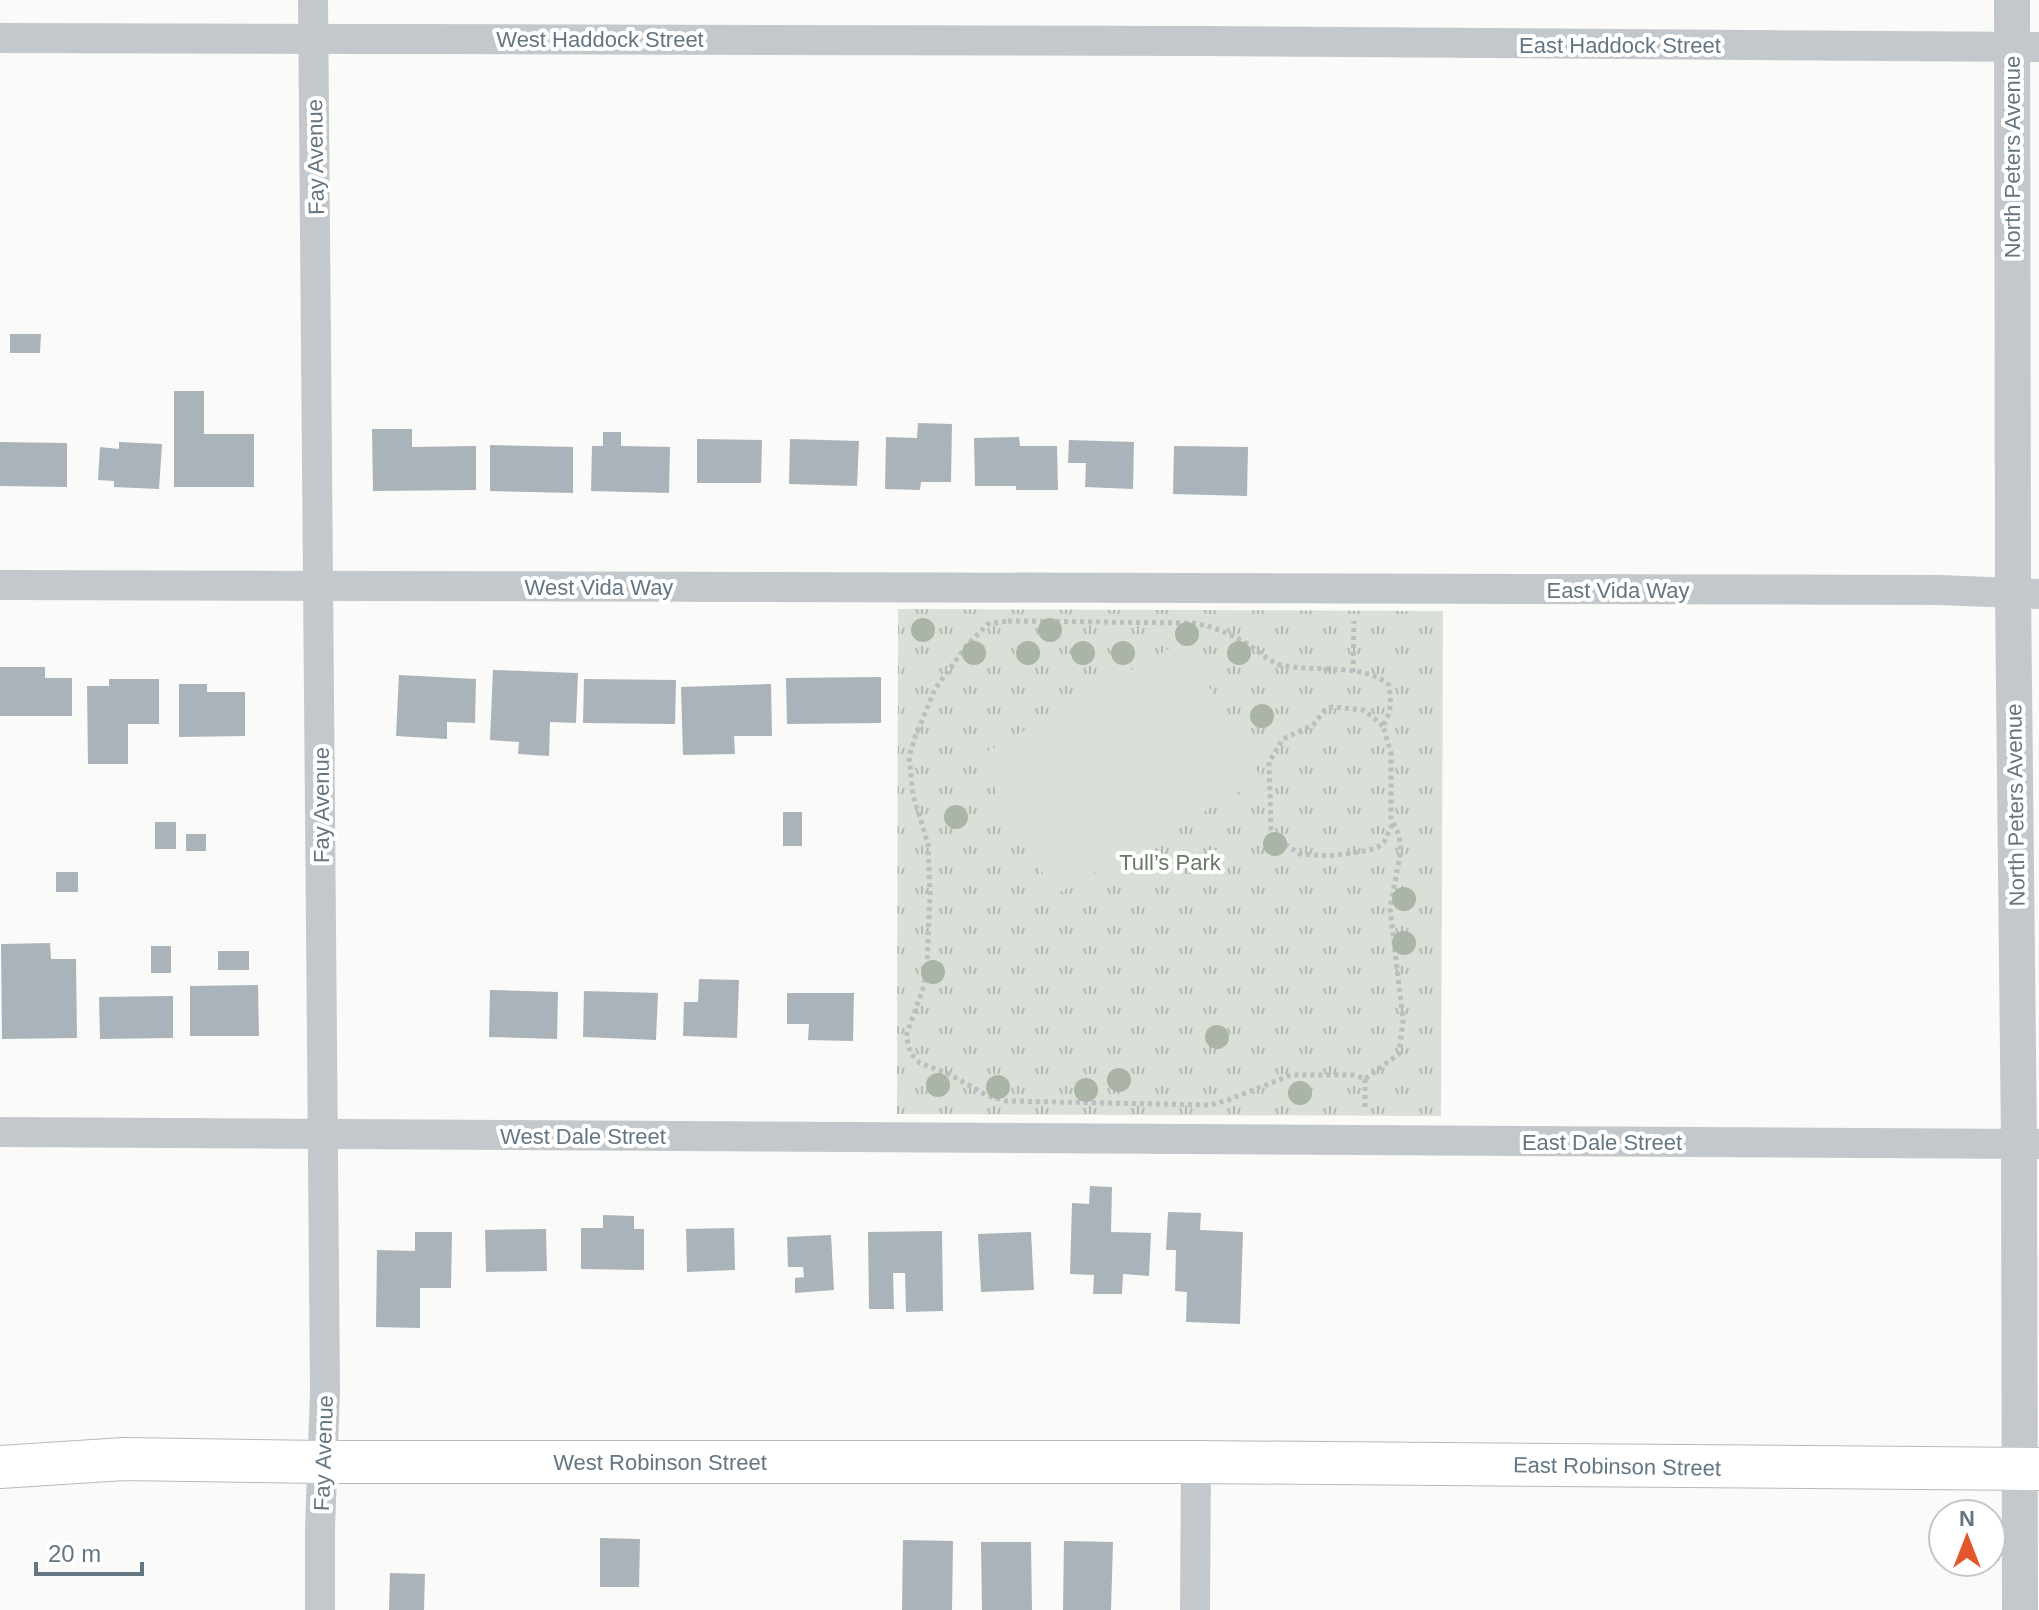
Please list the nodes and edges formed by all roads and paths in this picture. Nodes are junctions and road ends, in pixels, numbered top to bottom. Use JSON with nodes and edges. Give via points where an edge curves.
{"nodes":[{"id":1,"x":313,"y":0,"type":"edge"},
{"id":2,"x":2012,"y":0,"type":"edge"},
{"id":3,"x":0,"y":38,"type":"edge"},
{"id":4,"x":314,"y":39,"type":"junction"},
{"id":5,"x":1201,"y":41,"type":"joint"},
{"id":6,"x":2026,"y":47,"type":"edge"},
{"id":7,"x":0,"y":585,"type":"edge"},
{"id":8,"x":320,"y":586,"type":"junction"},
{"id":9,"x":1198,"y":590,"type":"joint"},
{"id":10,"x":1354,"y":590,"type":"junction"},
{"id":11,"x":2026,"y":594,"type":"edge"},
{"id":12,"x":1353,"y":672,"type":"junction"},
{"id":13,"x":1383,"y":726,"type":"junction"},
{"id":14,"x":1392,"y":825,"type":"junction"},
{"id":15,"x":0,"y":1132,"type":"edge"},
{"id":16,"x":323,"y":1136,"type":"junction"},
{"id":17,"x":1165,"y":1138,"type":"joint"},
{"id":18,"x":2029,"y":1144,"type":"edge"},
{"id":19,"x":0,"y":1441,"type":"edge"},
{"id":20,"x":124,"y":1459,"type":"junction"},
{"id":21,"x":322,"y":1462,"type":"junction"},
{"id":22,"x":1196,"y":1462,"type":"junction"},
{"id":23,"x":0,"y":1467,"type":"edge"},
{"id":24,"x":2030,"y":1469,"type":"edge"},
{"id":25,"x":320,"y":1610,"type":"edge"},
{"id":26,"x":1195,"y":1610,"type":"edge"},
{"id":27,"x":2020,"y":1610,"type":"edge"}],
"edges":[{"from":1,"to":4,"type":"street","name":"Fay Avenue"},
{"from":2,"to":6,"type":"street","name":"North Peters Avenue"},
{"from":3,"to":4,"type":"street","name":"West Haddock Street"},
{"from":4,"to":5,"type":"street","name":"West Haddock Street"},
{"from":4,"to":8,"type":"street","name":"Fay Avenue"},
{"from":5,"to":6,"type":"street","name":"East Haddock Street"},
{"from":6,"to":11,"type":"street","name":"North Peters Avenue"},
{"from":7,"to":8,"type":"street","name":"West Vida Way"},
{"from":8,"to":9,"type":"street","name":"West Vida Way"},
{"from":8,"to":16,"type":"street","name":"Fay Avenue"},
{"from":9,"to":10,"type":"street","name":"East Vida Way"},
{"from":10,"to":11,"type":"street","name":"East Vida Way"},
{"from":10,"to":12,"type":"path"},
{"from":11,"to":18,"type":"street","name":"North Peters Avenue"},
{"from":12,"to":13,"type":"path","via":[[1380,677],[1389,685],[1392,702]]},
{"from":12,"to":14,"type":"path","via":[[1282,665],[1219,629],[1192,623],[988,624],[935,689],[909,757],[913,795],[928,844],[930,894],[926,975],[906,1036],[911,1054],[920,1063],[1006,1101],[1210,1105],[1291,1075],[1365,1079],[1399,1054],[1403,1020],[1390,908],[1401,850]]},
{"from":13,"to":14,"type":"path","via":[[1391,753]]},
{"from":13,"to":14,"type":"path","via":[[1364,710],[1332,707],[1313,725],[1283,739],[1269,762],[1271,829],[1300,854],[1329,856],[1378,847]]},
{"from":15,"to":16,"type":"street","name":"West Dale Street"},
{"from":16,"to":17,"type":"street","name":"West Dale Street"},
{"from":16,"to":21,"type":"street","name":"Fay Avenue"},
{"from":17,"to":18,"type":"street","name":"East Dale Street"},
{"from":18,"to":24,"type":"street","name":"North Peters Avenue"},
{"from":19,"to":20,"type":"main road","name":"West Robinson Street"},
{"from":20,"to":21,"type":"main road","name":"West Robinson Street"},
{"from":20,"to":23,"type":"main road","name":"West Robinson Street"},
{"from":21,"to":22,"type":"main road","name":"West Robinson Street"},
{"from":21,"to":25,"type":"street","name":"Fay Avenue"},
{"from":22,"to":24,"type":"main road","name":"East Robinson Street"},
{"from":22,"to":26,"type":"street"},
{"from":24,"to":27,"type":"street","name":"North Peters Avenue"}]}
